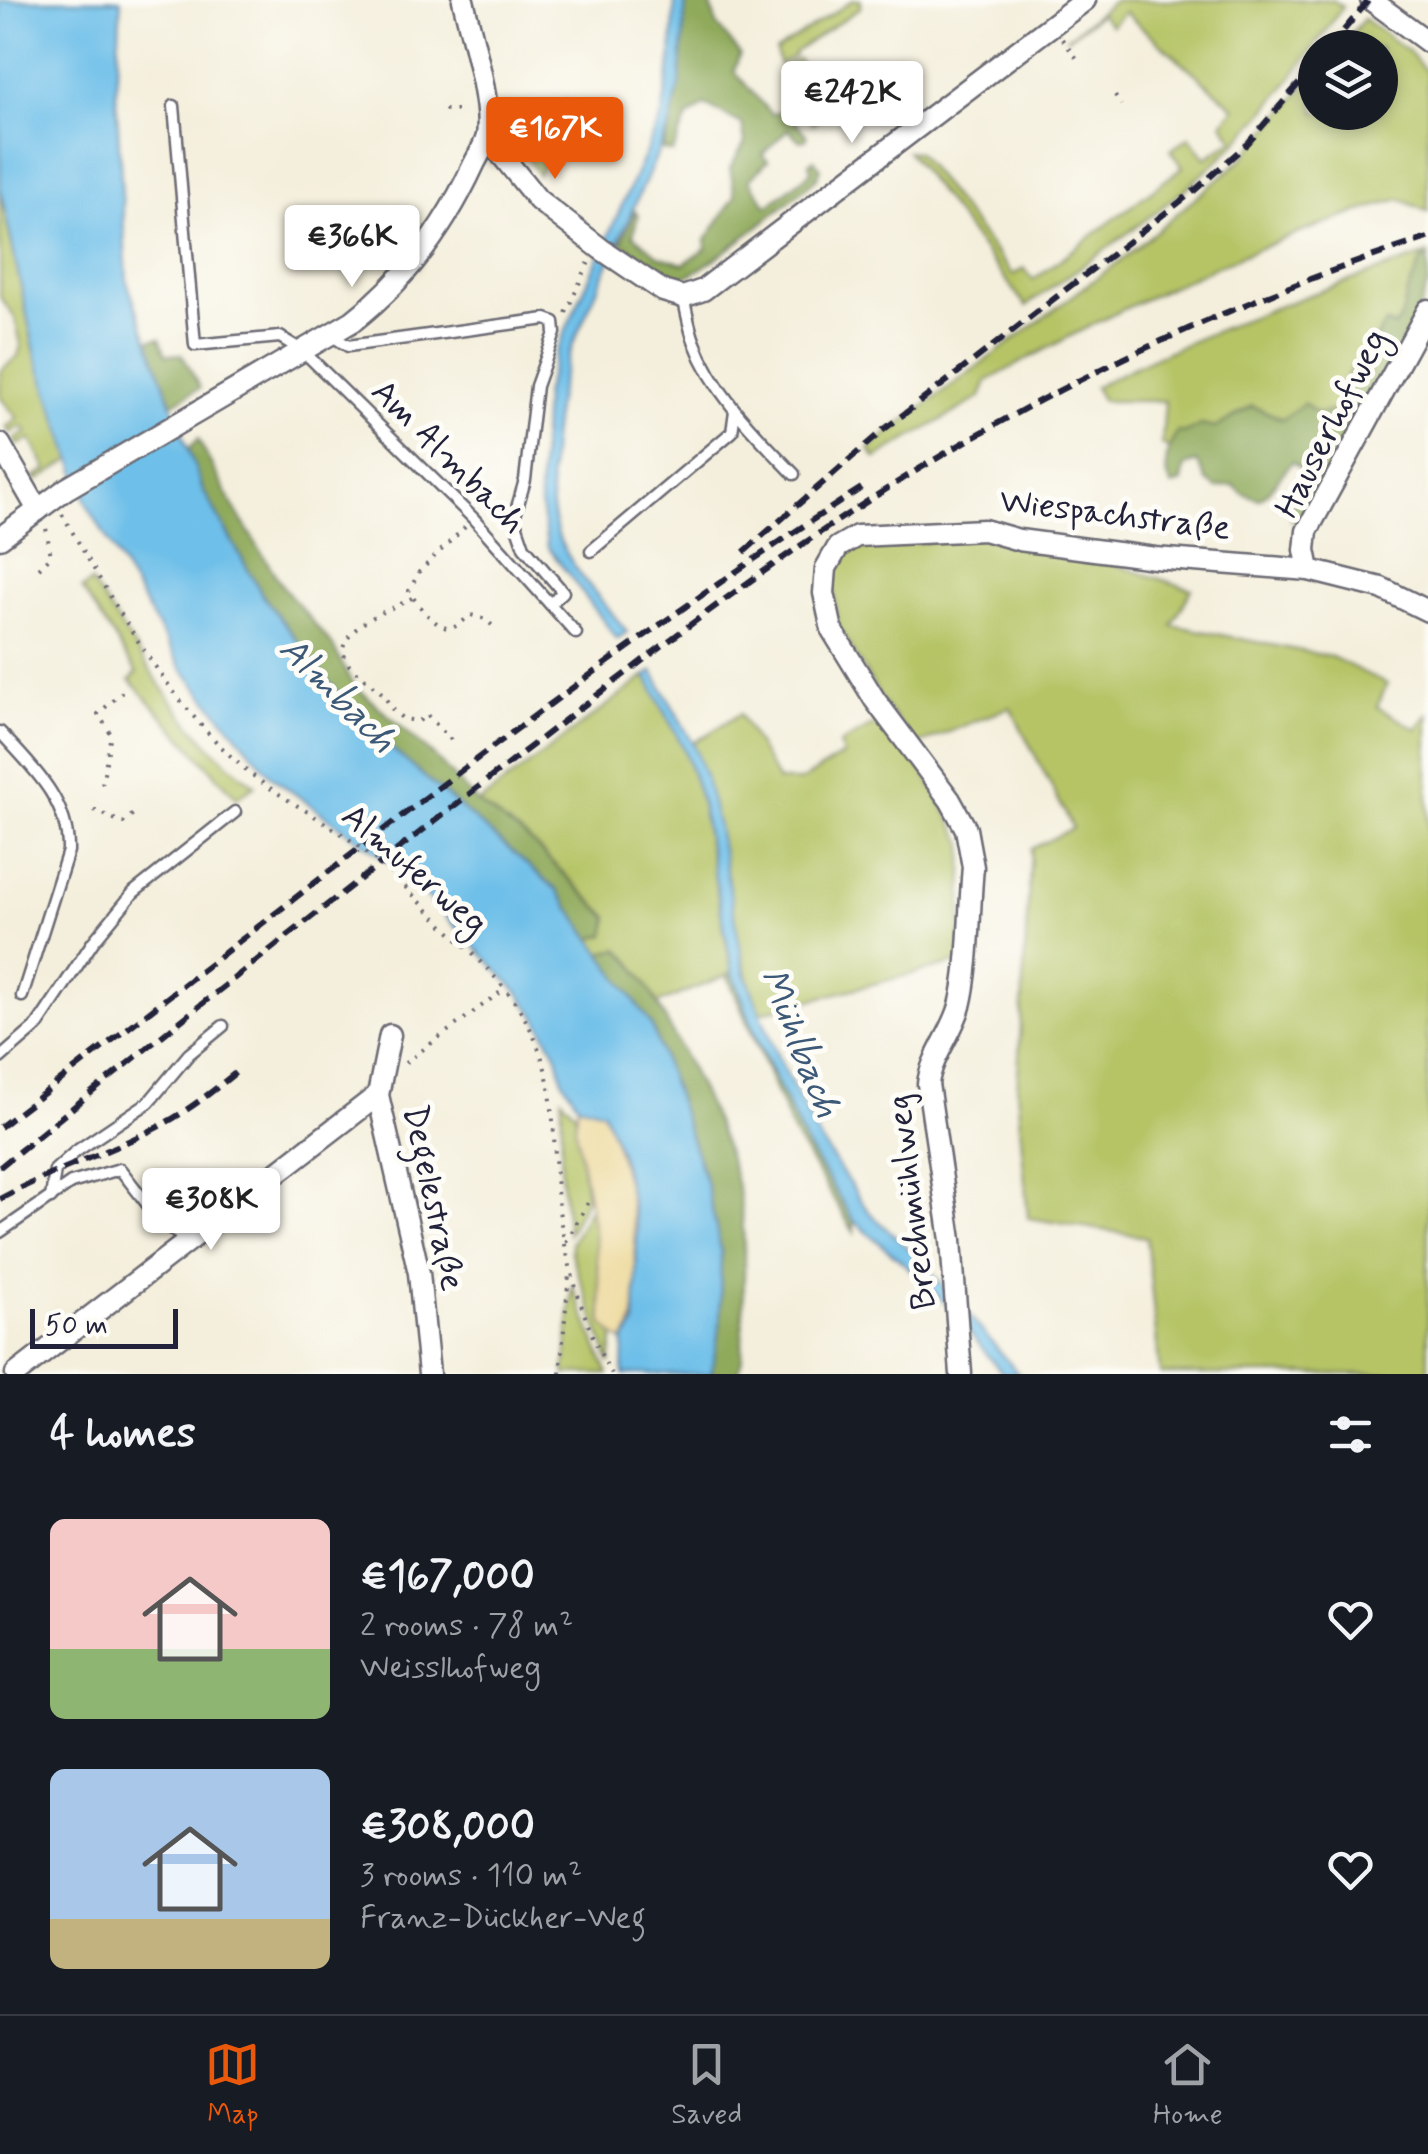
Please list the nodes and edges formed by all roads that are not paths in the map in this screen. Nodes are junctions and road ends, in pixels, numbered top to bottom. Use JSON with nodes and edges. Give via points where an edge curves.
{"nodes":[{"id":1,"x":463,"y":0,"type":"edge"},
{"id":2,"x":1084,"y":0,"type":"edge"},
{"id":3,"x":1371,"y":0,"type":"edge"},
{"id":4,"x":1424,"y":39,"type":"edge"},
{"id":5,"x":174,"y":106,"type":"dead end"},
{"id":6,"x":487,"y":137,"type":"junction"},
{"id":7,"x":683,"y":297,"type":"junction"},
{"id":8,"x":1428,"y":310,"type":"edge"},
{"id":9,"x":331,"y":335,"type":"junction"},
{"id":10,"x":304,"y":351,"type":"junction"},
{"id":11,"x":735,"y":411,"type":"junction"},
{"id":12,"x":0,"y":444,"type":"edge"},
{"id":13,"x":794,"y":474,"type":"dead end"},
{"id":14,"x":50,"y":505,"type":"junction"},
{"id":15,"x":0,"y":538,"type":"edge"},
{"id":16,"x":590,"y":551,"type":"dead end"},
{"id":17,"x":1310,"y":570,"type":"junction"},
{"id":18,"x":824,"y":592,"type":"joint"},
{"id":19,"x":550,"y":604,"type":"junction"},
{"id":20,"x":1428,"y":611,"type":"edge"},
{"id":21,"x":576,"y":632,"type":"dead end"},
{"id":22,"x":0,"y":732,"type":"edge"},
{"id":23,"x":234,"y":812,"type":"dead end"},
{"id":24,"x":22,"y":996,"type":"dead end"},
{"id":25,"x":222,"y":1026,"type":"dead end"},
{"id":26,"x":390,"y":1035,"type":"dead end"},
{"id":27,"x":0,"y":1058,"type":"edge"},
{"id":28,"x":378,"y":1096,"type":"junction"},
{"id":29,"x":51,"y":1198,"type":"junction"},
{"id":30,"x":0,"y":1232,"type":"edge"},
{"id":31,"x":186,"y":1241,"type":"junction"},
{"id":32,"x":16,"y":1374,"type":"edge"},
{"id":33,"x":429,"y":1374,"type":"edge"},
{"id":34,"x":961,"y":1374,"type":"edge"}],
"edges":[{"from":1,"to":6,"type":"street"},
{"from":2,"to":7,"type":"street","via":[[703,290]]},
{"from":3,"to":4,"type":"street"},
{"from":5,"to":10,"type":"lane","via":[[195,345],[280,337]]},
{"from":6,"to":7,"type":"street","via":[[538,200],[605,252]]},
{"from":6,"to":9,"type":"street","via":[[414,264]]},
{"from":7,"to":11,"type":"lane","via":[[694,342]]},
{"from":8,"to":17,"type":"street","name":"Hauserhofweg","via":[[1307,531]]},
{"from":9,"to":10,"type":"street"},
{"from":9,"to":19,"type":"lane","name":"Am Almbach","via":[[348,346],[554,322],[514,518],[524,547],[563,592]]},
{"from":10,"to":14,"type":"street"},
{"from":10,"to":19,"type":"lane","name":"Am Almbach"},
{"from":11,"to":13,"type":"lane"},
{"from":11,"to":16,"type":"lane","via":[[732,432]]},
{"from":12,"to":14,"type":"street"},
{"from":14,"to":15,"type":"street"},
{"from":17,"to":18,"type":"street","name":"Wiespachstraße","via":[[1116,553],[984,530],[929,532],[856,536],[838,547],[826,568]]},
{"from":17,"to":20,"type":"street","name":"Wiespachstraße","via":[[1381,588]]},
{"from":18,"to":34,"type":"street","name":"Brechmühlweg","via":[[832,630],[950,800],[971,847],[961,1002],[928,1084]]},
{"from":19,"to":21,"type":"lane","name":"Am Almbach"},
{"from":22,"to":24,"type":"lane","via":[[55,796],[68,832],[63,869]]},
{"from":23,"to":27,"type":"lane","via":[[134,892],[37,1026]]},
{"from":25,"to":29,"type":"lane","via":[[149,1102],[55,1170]]},
{"from":26,"to":28,"type":"street","name":"Degelestraße"},
{"from":28,"to":31,"type":"street"},
{"from":28,"to":33,"type":"street","name":"Degelestraße","via":[[419,1273]]},
{"from":29,"to":30,"type":"lane"},
{"from":29,"to":31,"type":"lane","via":[[72,1182],[120,1169]]},
{"from":31,"to":32,"type":"street"}]}
